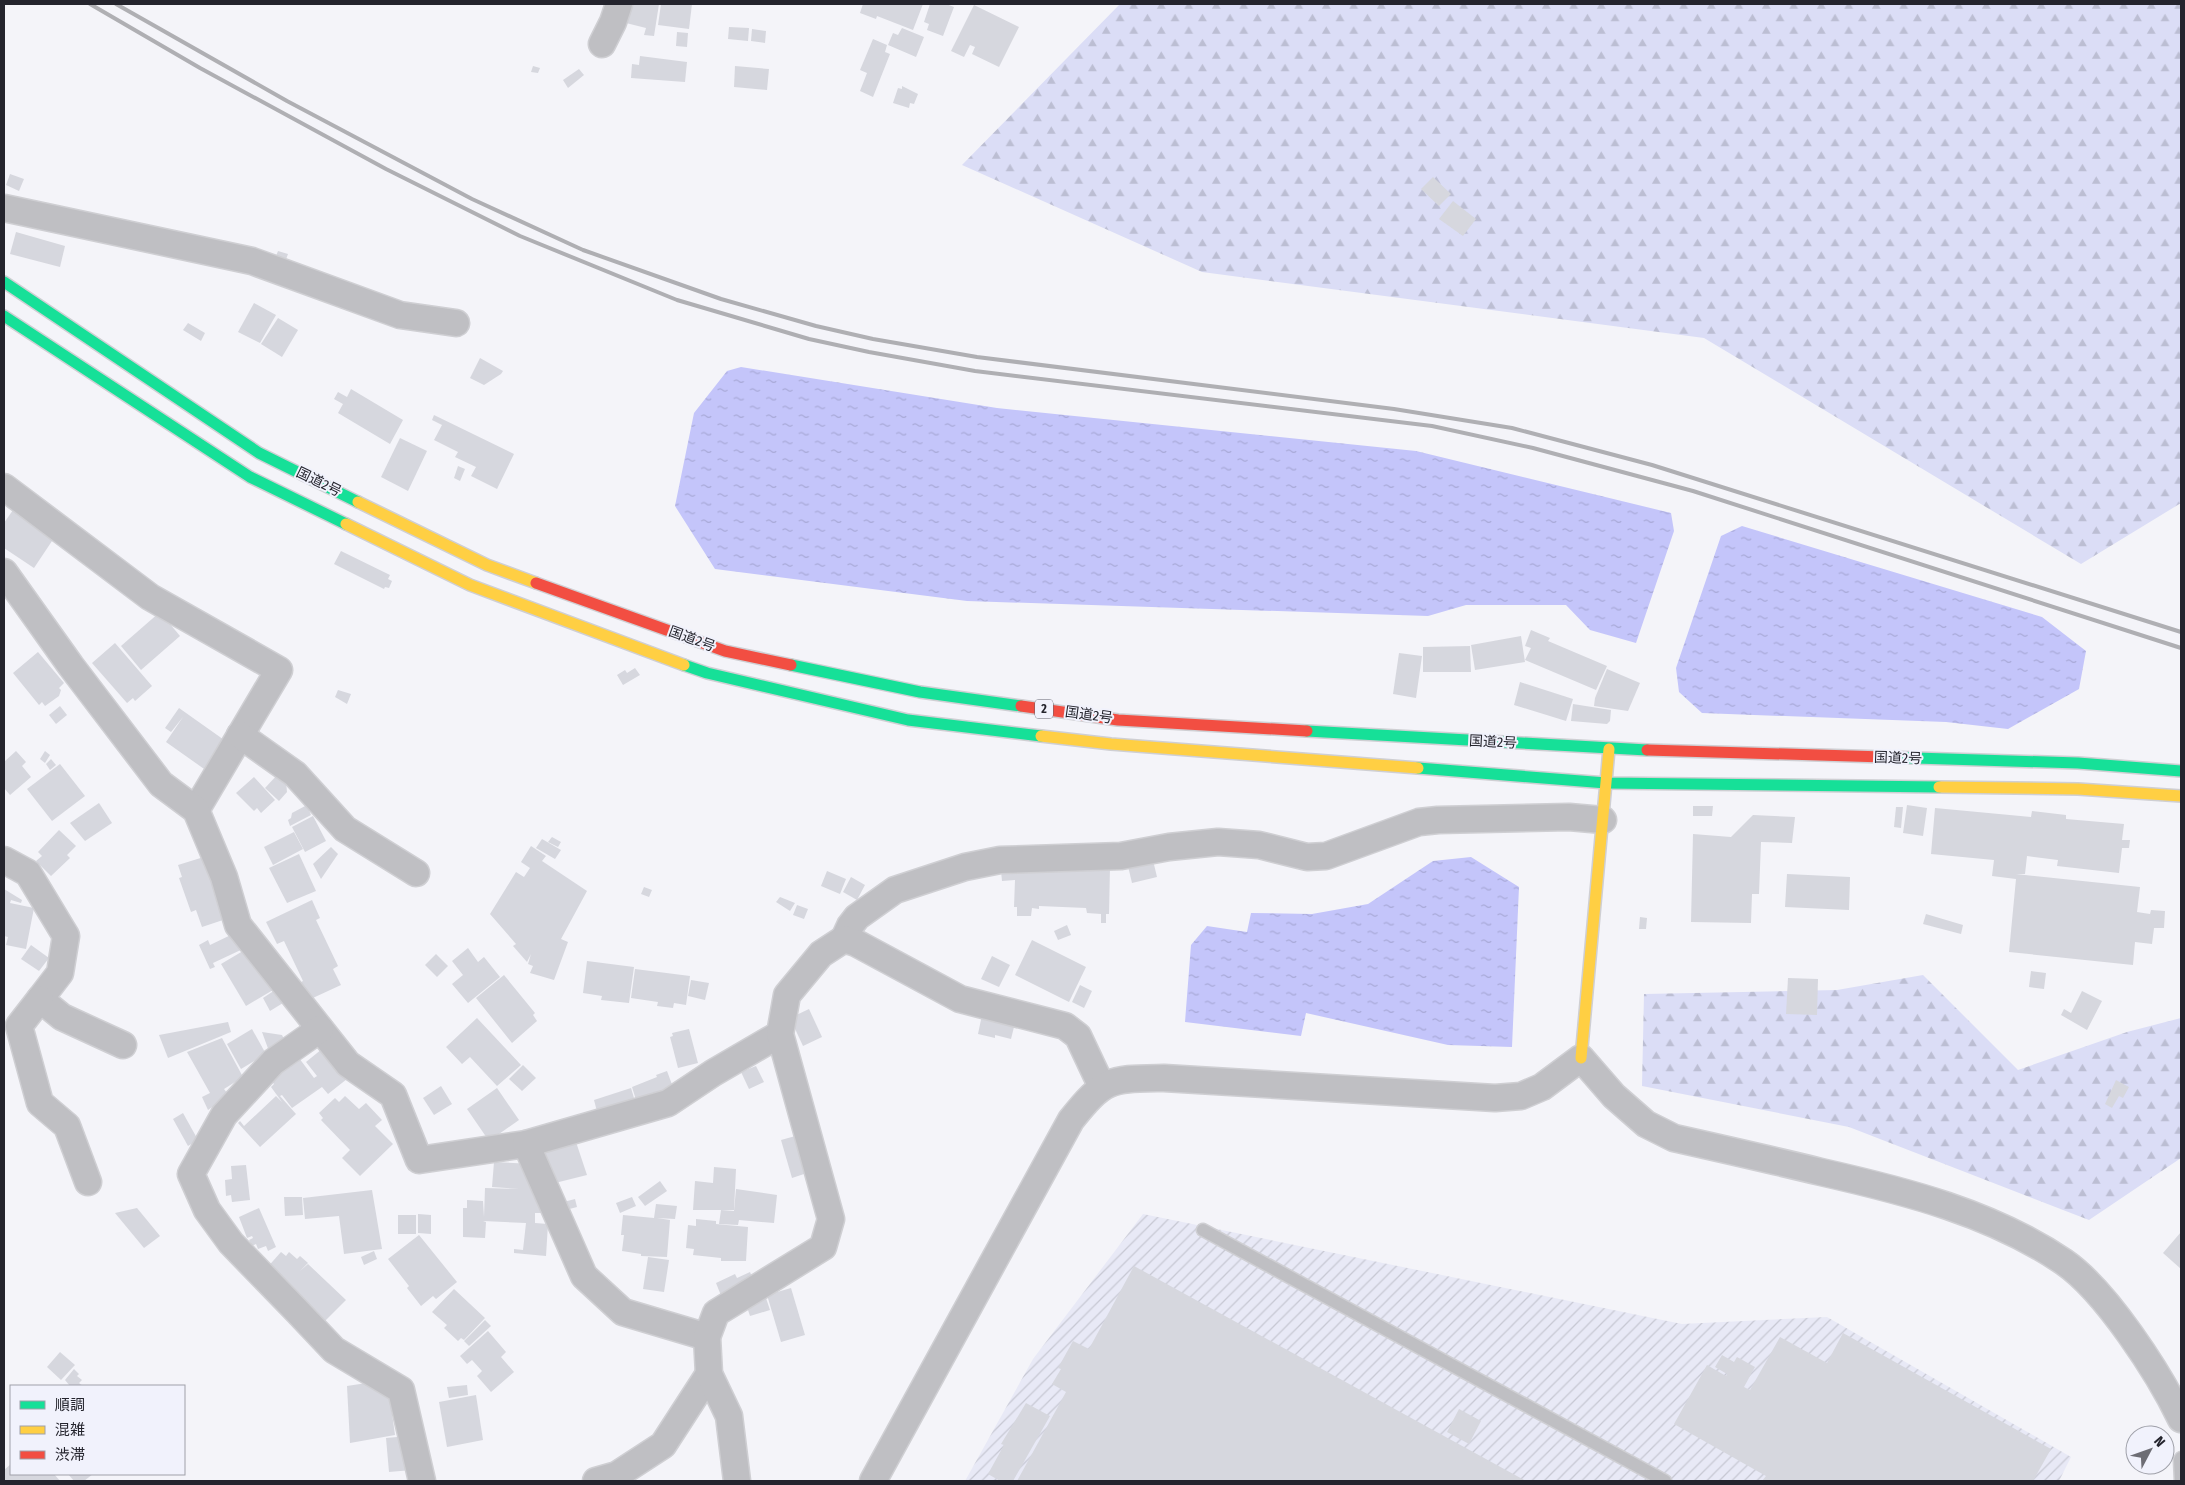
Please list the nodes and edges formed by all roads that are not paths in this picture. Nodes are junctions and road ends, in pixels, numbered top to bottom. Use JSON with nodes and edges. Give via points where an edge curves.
{"nodes":[{"id":1,"x":619,"y":4,"type":"edge"},
{"id":2,"x":602,"y":44,"type":"dead end"},
{"id":3,"x":4,"y":208,"type":"edge"},
{"id":4,"x":4,"y":282,"type":"edge"},
{"id":5,"x":4,"y":316,"type":"edge"},
{"id":6,"x":456,"y":323,"type":"dead end"},
{"id":7,"x":4,"y":488,"type":"edge"},
{"id":8,"x":4,"y":572,"type":"edge"},
{"id":9,"x":240,"y":735,"type":"junction"},
{"id":10,"x":1609,"y":749,"type":"junction"},
{"id":11,"x":2181,"y":771,"type":"edge"},
{"id":12,"x":1606,"y":783,"type":"junction"},
{"id":13,"x":2181,"y":796,"type":"edge"},
{"id":14,"x":196,"y":810,"type":"junction"},
{"id":15,"x":1603,"y":820,"type":"junction"},
{"id":16,"x":4,"y":860,"type":"edge"},
{"id":17,"x":416,"y":873,"type":"dead end"},
{"id":18,"x":844,"y":939,"type":"junction"},
{"id":19,"x":40,"y":999,"type":"junction"},
{"id":20,"x":320,"y":1029,"type":"junction"},
{"id":21,"x":780,"y":1034,"type":"junction"},
{"id":22,"x":124,"y":1045,"type":"dead end"},
{"id":23,"x":1581,"y":1058,"type":"junction"},
{"id":24,"x":1102,"y":1087,"type":"junction"},
{"id":25,"x":526,"y":1144,"type":"junction"},
{"id":26,"x":88,"y":1182,"type":"dead end"},
{"id":27,"x":1203,"y":1230,"type":"dead end"},
{"id":28,"x":707,"y":1337,"type":"junction"},
{"id":29,"x":709,"y":1374,"type":"junction"},
{"id":30,"x":2181,"y":1419,"type":"edge"},
{"id":31,"x":2181,"y":1458,"type":"edge"},
{"id":32,"x":422,"y":1481,"type":"edge"},
{"id":33,"x":596,"y":1481,"type":"edge"},
{"id":34,"x":737,"y":1481,"type":"edge"},
{"id":35,"x":873,"y":1481,"type":"edge"},
{"id":36,"x":1665,"y":1481,"type":"edge"},
{"id":37,"x":2181,"y":1481,"type":"edge"}],
"edges":[{"from":1,"to":2,"type":"street"},
{"from":3,"to":6,"type":"street","via":[[252,261],[400,315]]},
{"from":4,"to":10,"type":"main road","name":"国道2号","number":"2","via":[[260,452],[487,565],[725,651],[920,692],[1118,720]]},
{"from":5,"to":12,"type":"main road","name":"国道2号","number":"2","via":[[250,477],[470,585],[707,673],[908,720],[1111,744]]},
{"from":7,"to":9,"type":"street","via":[[150,597],[279,670]]},
{"from":8,"to":14,"type":"street","via":[[161,784]]},
{"from":9,"to":14,"type":"street"},
{"from":9,"to":17,"type":"street","via":[[296,774],[346,829]]},
{"from":10,"to":11,"type":"main road","name":"国道2号","number":"2","via":[[2078,763]]},
{"from":10,"to":12,"type":"main road"},
{"from":12,"to":13,"type":"main road","name":"国道2号","number":"2","via":[[2068,789]]},
{"from":12,"to":15,"type":"main road"},
{"from":14,"to":20,"type":"street","via":[[224,877],[238,925]]},
{"from":15,"to":18,"type":"street","via":[[1570,817],[1419,822],[1326,856],[1307,857],[1259,846],[1218,842],[1121,856],[1000,860],[965,867],[895,890],[858,917]]},
{"from":15,"to":23,"type":"main road"},
{"from":16,"to":19,"type":"street","via":[[28,873],[66,936],[60,973]]},
{"from":18,"to":21,"type":"street","via":[[821,954],[788,995]]},
{"from":18,"to":24,"type":"street","via":[[960,999],[1065,1026],[1078,1036]]},
{"from":19,"to":22,"type":"street","via":[[62,1017]]},
{"from":19,"to":26,"type":"street","via":[[19,1026],[40,1103],[67,1126]]},
{"from":20,"to":25,"type":"street","via":[[348,1064],[393,1095],[419,1160]]},
{"from":20,"to":32,"type":"street","via":[[273,1062],[224,1115],[191,1174],[207,1210],[231,1243],[321,1337],[334,1350],[401,1390]]},
{"from":21,"to":25,"type":"street","via":[[668,1103]]},
{"from":21,"to":28,"type":"street","via":[[831,1220],[823,1246],[716,1312]]},
{"from":23,"to":24,"type":"street","via":[[1542,1087],[1522,1096],[1495,1098],[1164,1078],[1119,1079]]},
{"from":23,"to":30,"type":"street","via":[[1614,1096],[1646,1124],[1674,1138],[1905,1191],[2008,1229],[2066,1263],[2095,1290],[2124,1327],[2166,1387]]},
{"from":24,"to":35,"type":"street","via":[[1088,1098],[1071,1120]]},
{"from":25,"to":28,"type":"street","via":[[584,1276],[623,1312]]},
{"from":27,"to":36,"type":"lane"},
{"from":28,"to":29,"type":"street"},
{"from":29,"to":33,"type":"street","via":[[663,1446],[617,1475]]},
{"from":29,"to":34,"type":"street","via":[[728,1416]]},
{"from":31,"to":37,"type":"lane"}]}
